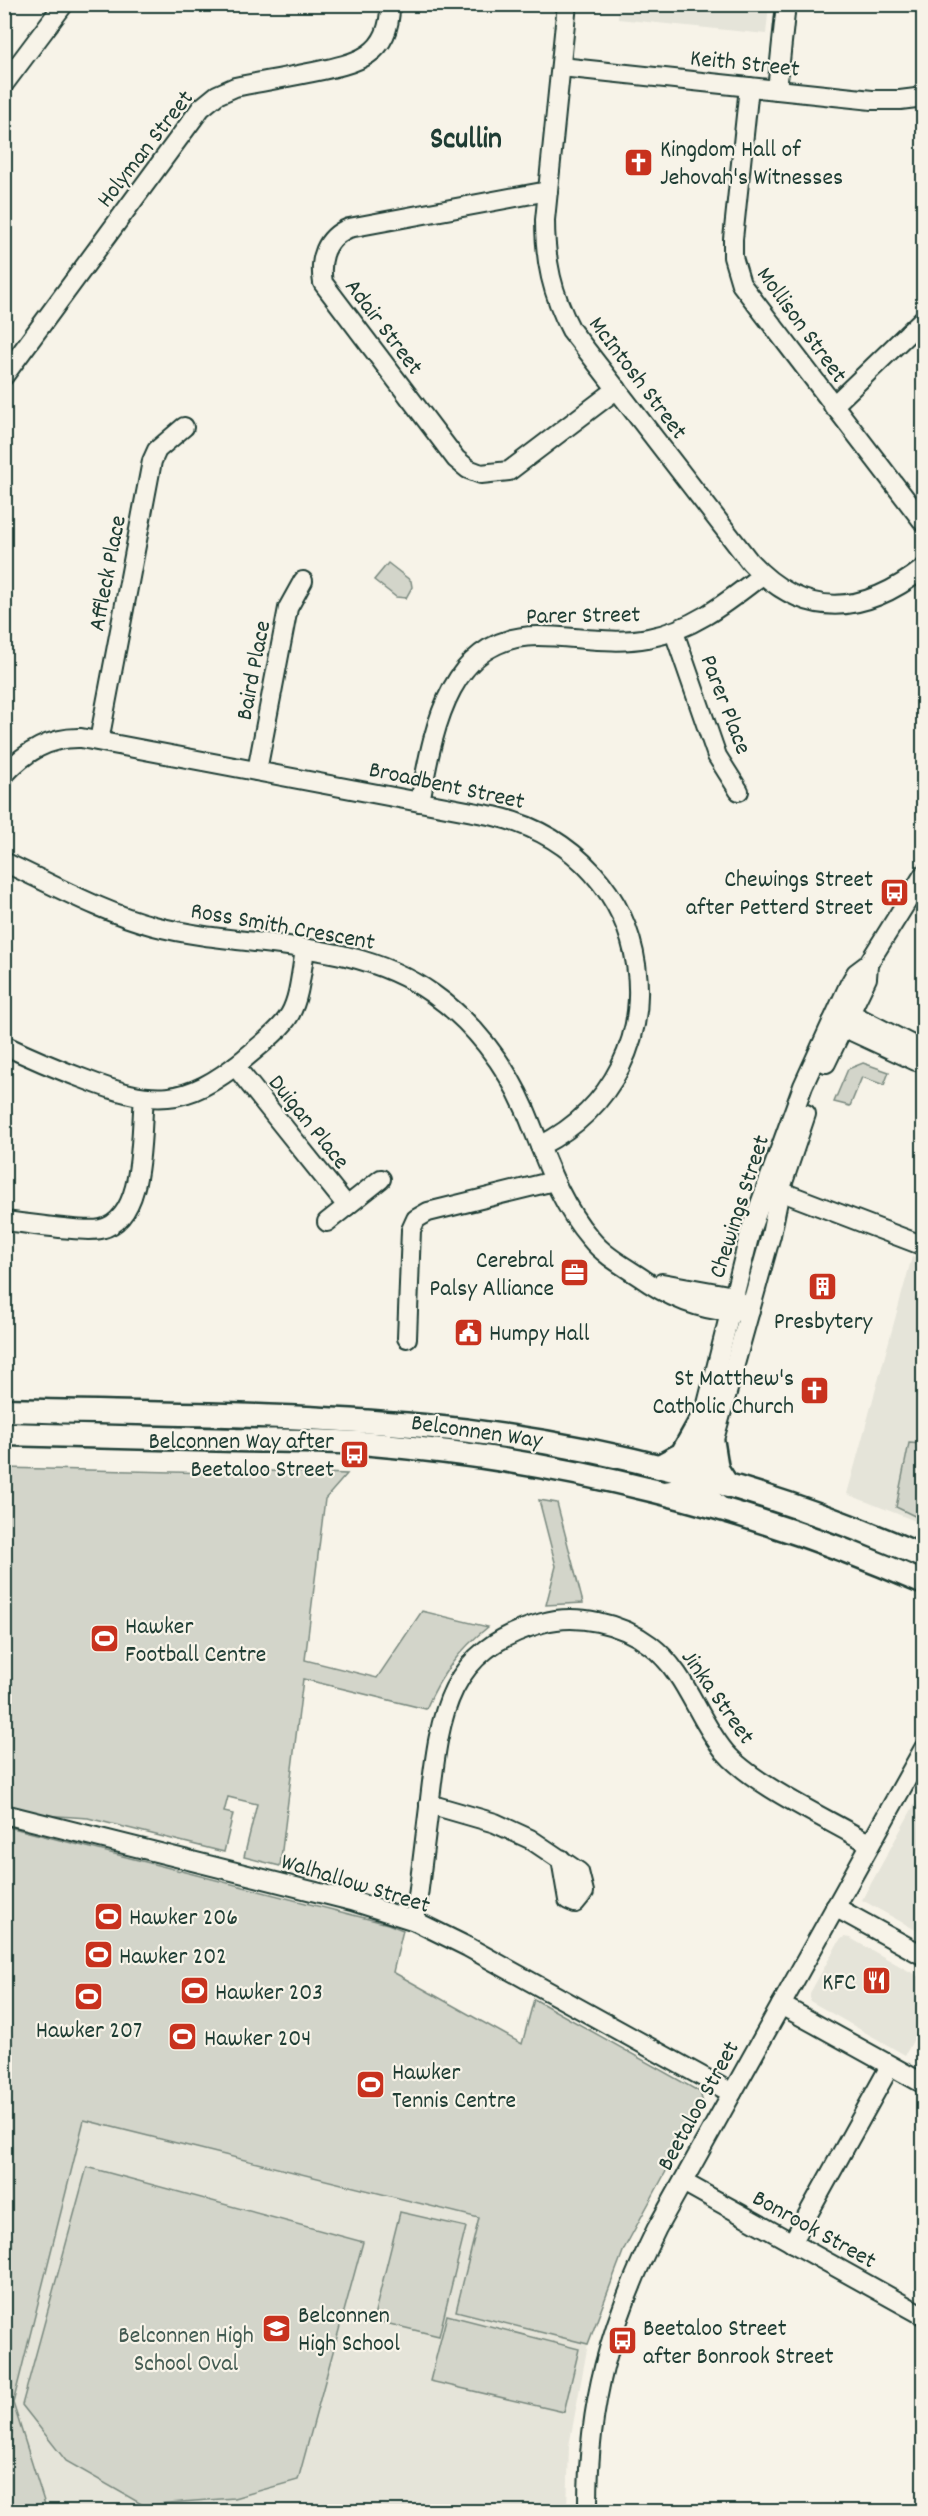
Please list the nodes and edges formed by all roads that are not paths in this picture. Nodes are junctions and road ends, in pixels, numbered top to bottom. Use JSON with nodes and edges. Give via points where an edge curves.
{"nodes":[{"id":1,"x":64,"y":4,"type":"edge"},
{"id":2,"x":390,"y":4,"type":"edge"},
{"id":3,"x":567,"y":4,"type":"edge"},
{"id":4,"x":786,"y":4,"type":"edge"},
{"id":5,"x":561,"y":67,"type":"junction"},
{"id":6,"x":4,"y":84,"type":"edge"},
{"id":7,"x":749,"y":87,"type":"junction"},
{"id":8,"x":777,"y":90,"type":"junction"},
{"id":9,"x":924,"y":97,"type":"edge"},
{"id":10,"x":548,"y":191,"type":"junction"},
{"id":11,"x":924,"y":318,"type":"edge"},
{"id":12,"x":4,"y":376,"type":"edge"},
{"id":13,"x":617,"y":389,"type":"junction"},
{"id":14,"x":833,"y":406,"type":"junction"},
{"id":15,"x":184,"y":427,"type":"dead end"},
{"id":16,"x":924,"y":523,"type":"edge"},
{"id":17,"x":924,"y":568,"type":"edge"},
{"id":18,"x":762,"y":575,"type":"junction"},
{"id":19,"x":303,"y":581,"type":"dead end"},
{"id":20,"x":674,"y":632,"type":"junction"},
{"id":21,"x":99,"y":741,"type":"junction"},
{"id":22,"x":257,"y":771,"type":"junction"},
{"id":23,"x":4,"y":775,"type":"edge"},
{"id":24,"x":739,"y":791,"type":"dead end"},
{"id":25,"x":420,"y":802,"type":"junction"},
{"id":26,"x":4,"y":851,"type":"edge"},
{"id":27,"x":12,"y":865,"type":"edge"},
{"id":28,"x":924,"y":874,"type":"edge"},
{"id":29,"x":305,"y":949,"type":"junction"},
{"id":30,"x":841,"y":1017,"type":"junction"},
{"id":31,"x":4,"y":1045,"type":"edge"},
{"id":32,"x":924,"y":1051,"type":"edge"},
{"id":33,"x":924,"y":1061,"type":"edge"},
{"id":34,"x":235,"y":1066,"type":"junction"},
{"id":35,"x":144,"y":1098,"type":"junction"},
{"id":36,"x":540,"y":1146,"type":"junction"},
{"id":37,"x":381,"y":1179,"type":"dead end"},
{"id":38,"x":554,"y":1181,"type":"junction"},
{"id":39,"x":774,"y":1189,"type":"junction"},
{"id":40,"x":347,"y":1206,"type":"junction"},
{"id":41,"x":4,"y":1221,"type":"edge"},
{"id":42,"x":327,"y":1222,"type":"dead end"},
{"id":43,"x":924,"y":1246,"type":"edge"},
{"id":44,"x":732,"y":1305,"type":"junction"},
{"id":45,"x":750,"y":1311,"type":"junction"},
{"id":46,"x":408,"y":1338,"type":"dead end"},
{"id":47,"x":4,"y":1410,"type":"edge"},
{"id":48,"x":704,"y":1415,"type":"junction"},
{"id":49,"x":307,"y":1418,"type":"junction"},
{"id":50,"x":4,"y":1434,"type":"edge"},
{"id":51,"x":306,"y":1441,"type":"junction"},
{"id":52,"x":713,"y":1444,"type":"junction"},
{"id":53,"x":553,"y":1457,"type":"junction"},
{"id":54,"x":658,"y":1467,"type":"junction"},
{"id":55,"x":695,"y":1477,"type":"junction"},
{"id":56,"x":728,"y":1486,"type":"junction"},
{"id":57,"x":659,"y":1492,"type":"junction"},
{"id":58,"x":730,"y":1513,"type":"junction"},
{"id":59,"x":924,"y":1557,"type":"edge"},
{"id":60,"x":924,"y":1583,"type":"edge"},
{"id":61,"x":923,"y":1750,"type":"edge"},
{"id":62,"x":429,"y":1804,"type":"junction"},
{"id":63,"x":4,"y":1814,"type":"edge"},
{"id":64,"x":870,"y":1844,"type":"junction"},
{"id":65,"x":561,"y":1859,"type":"dead end"},
{"id":66,"x":835,"y":1907,"type":"junction"},
{"id":67,"x":415,"y":1921,"type":"junction"},
{"id":68,"x":924,"y":1956,"type":"edge"},
{"id":69,"x":781,"y":2005,"type":"junction"},
{"id":70,"x":890,"y":2066,"type":"junction"},
{"id":71,"x":924,"y":2084,"type":"edge"},
{"id":72,"x":732,"y":2093,"type":"junction"},
{"id":73,"x":682,"y":2182,"type":"junction"},
{"id":74,"x":792,"y":2243,"type":"junction"},
{"id":75,"x":924,"y":2316,"type":"edge"},
{"id":76,"x":588,"y":2511,"type":"edge"}],
"edges":[{"from":1,"to":6,"type":"street"},
{"from":2,"to":12,"type":"street","name":"Holyman Street","via":[[386,33],[378,47],[360,61],[235,87],[201,108]]},
{"from":3,"to":5,"type":"street","name":"McIntosh Street"},
{"from":4,"to":8,"type":"street"},
{"from":5,"to":7,"type":"street","name":"Keith Street"},
{"from":5,"to":10,"type":"street","name":"McIntosh Street"},
{"from":7,"to":8,"type":"street","name":"Keith Street"},
{"from":7,"to":14,"type":"street","name":"Mollison Street","via":[[733,239],[735,267],[745,292]]},
{"from":8,"to":9,"type":"street","name":"Keith Street","via":[[873,100]]},
{"from":10,"to":13,"type":"street","name":"McIntosh Street","via":[[545,250],[558,306]]},
{"from":10,"to":13,"type":"street","name":"Adair Street","via":[[339,232],[322,257],[323,283],[456,459],[481,474],[509,471]]},
{"from":11,"to":14,"type":"street"},
{"from":13,"to":18,"type":"street","name":"McIntosh Street"},
{"from":14,"to":16,"type":"street","name":"Mollison Street"},
{"from":15,"to":21,"type":"street","name":"Affleck Place","via":[[157,450],[152,461]]},
{"from":17,"to":18,"type":"street","name":"McIntosh Street","via":[[900,587],[853,604],[805,600]]},
{"from":18,"to":20,"type":"street","name":"Parer Street","via":[[711,614]]},
{"from":19,"to":22,"type":"street","name":"Baird Place","via":[[288,608]]},
{"from":20,"to":24,"type":"street","name":"Parer Place","via":[[717,756]]},
{"from":20,"to":25,"type":"street","name":"Parer Street","via":[[636,640],[530,636],[489,650],[463,673],[443,704],[434,728]]},
{"from":21,"to":22,"type":"street","name":"Broadbent Street"},
{"from":21,"to":23,"type":"street","name":"Broadbent Street","via":[[70,738],[50,742],[30,751]]},
{"from":22,"to":25,"type":"street","name":"Broadbent Street"},
{"from":25,"to":36,"type":"street","name":"Broadbent Street","via":[[517,821],[541,831],[564,845],[602,881],[624,921],[637,982],[637,1014],[626,1052],[609,1087],[590,1110],[567,1132]]},
{"from":26,"to":27,"type":"street","name":"Ross Smith Crescent"},
{"from":27,"to":29,"type":"street","name":"Ross Smith Crescent","via":[[85,902],[155,926]]},
{"from":28,"to":30,"type":"street","name":"Chewings Street","via":[[868,964],[856,973]]},
{"from":29,"to":34,"type":"street","via":[[297,1002],[291,1016]]},
{"from":29,"to":36,"type":"street","name":"Ross Smith Crescent","via":[[373,963],[404,976],[452,1009],[485,1043],[506,1074]]},
{"from":30,"to":32,"type":"street"},
{"from":30,"to":33,"type":"street","via":[[916,1061]]},
{"from":30,"to":39,"type":"street","name":"Chewings Street","via":[[809,1088]]},
{"from":31,"to":35,"type":"street","via":[[114,1091]]},
{"from":34,"to":35,"type":"street","via":[[192,1092]]},
{"from":34,"to":40,"type":"street","name":"Duigan Place"},
{"from":35,"to":41,"type":"street","via":[[135,1191],[121,1219],[96,1230]]},
{"from":36,"to":38,"type":"street","name":"Ross Smith Crescent"},
{"from":37,"to":40,"type":"street","name":"Duigan Place"},
{"from":38,"to":44,"type":"street","name":"Ross Smith Crescent","via":[[571,1214],[613,1261],[645,1280]]},
{"from":38,"to":46,"type":"street","via":[[428,1212],[416,1219],[411,1230]]},
{"from":39,"to":43,"type":"street"},
{"from":39,"to":44,"type":"street","name":"Chewings Street","via":[[751,1229]]},
{"from":39,"to":45,"type":"street","name":"Chewings Street","via":[[771,1235]]},
{"from":40,"to":42,"type":"street","name":"Duigan Place"},
{"from":44,"to":45,"type":"street"},
{"from":44,"to":48,"type":"street","name":"Chewings Street"},
{"from":45,"to":52,"type":"street","name":"Chewings Street"},
{"from":47,"to":49,"type":"main road","name":"Belconnen Way"},
{"from":48,"to":54,"type":"main road","via":[[682,1454]]},
{"from":48,"to":55,"type":"street","name":"Chewings Street","via":[[692,1464]]},
{"from":49,"to":51,"type":"main road"},
{"from":49,"to":53,"type":"main road","name":"Belconnen Way","via":[[426,1426]]},
{"from":50,"to":51,"type":"main road","name":"Belconnen Way"},
{"from":51,"to":53,"type":"main road","name":"Belconnen Way"},
{"from":52,"to":55,"type":"street","name":"Chewings Street","via":[[706,1468]]},
{"from":52,"to":56,"type":"main road","via":[[717,1469]]},
{"from":53,"to":54,"type":"main road","name":"Belconnen Way"},
{"from":53,"to":57,"type":"main road","name":"Belconnen Way"},
{"from":54,"to":55,"type":"main road","name":"Belconnen Way"},
{"from":55,"to":56,"type":"main road","name":"Belconnen Way"},
{"from":55,"to":57,"type":"street","via":[[678,1489]]},
{"from":55,"to":58,"type":"street","via":[[708,1498]]},
{"from":56,"to":59,"type":"main road","name":"Belconnen Way"},
{"from":57,"to":58,"type":"main road","name":"Belconnen Way"},
{"from":58,"to":60,"type":"main road","name":"Belconnen Way","via":[[818,1541]]},
{"from":61,"to":64,"type":"street","name":"Beetaloo Street"},
{"from":62,"to":64,"type":"street","name":"Jinka Street","via":[[440,1725],[468,1667],[504,1636],[570,1618],[620,1628],[651,1645],[685,1683],[705,1724],[736,1764]]},
{"from":62,"to":65,"type":"street","via":[[495,1823]]},
{"from":62,"to":67,"type":"street","name":"Jinka Street"},
{"from":63,"to":67,"type":"street","name":"Walhallow Street","via":[[352,1901]]},
{"from":64,"to":66,"type":"street","name":"Beetaloo Street"},
{"from":66,"to":68,"type":"street"},
{"from":66,"to":69,"type":"street","name":"Beetaloo Street"},
{"from":67,"to":72,"type":"street","name":"Walhallow Street"},
{"from":69,"to":70,"type":"street"},
{"from":69,"to":72,"type":"street","name":"Beetaloo Street"},
{"from":70,"to":71,"type":"street"},
{"from":70,"to":74,"type":"street"},
{"from":72,"to":73,"type":"street","name":"Beetaloo Street"},
{"from":73,"to":74,"type":"street","name":"Bonrook Street"},
{"from":73,"to":76,"type":"street","name":"Beetaloo Street","via":[[628,2287],[604,2360],[590,2440]]},
{"from":74,"to":75,"type":"street","name":"Bonrook Street"}]}
